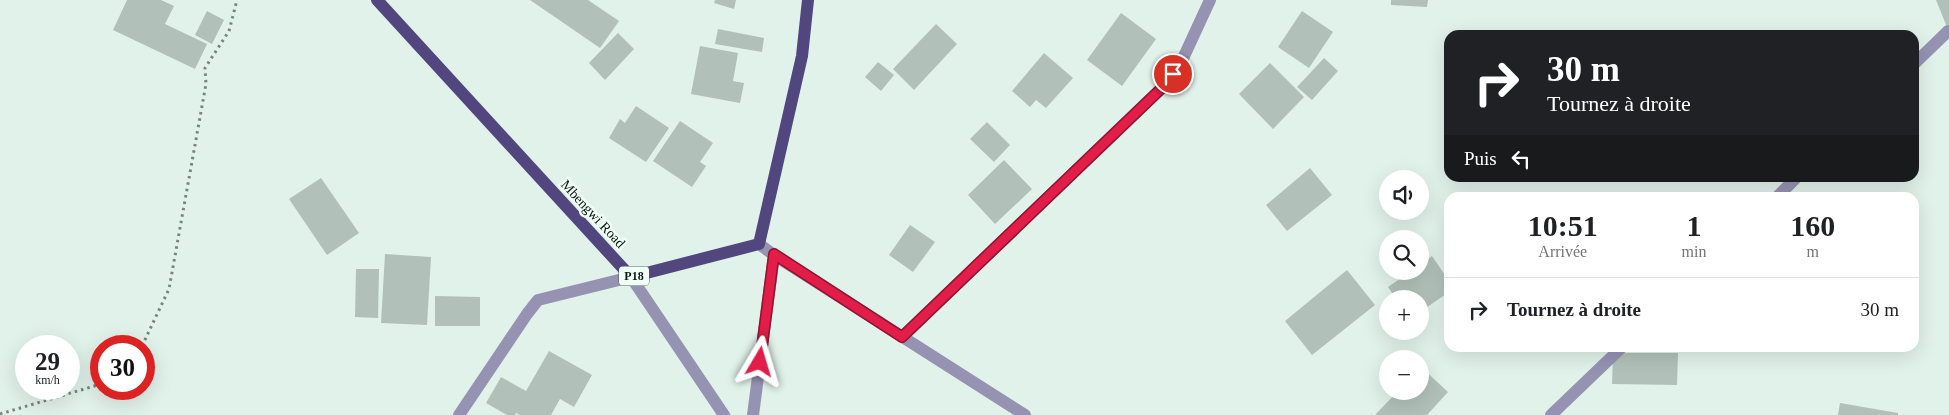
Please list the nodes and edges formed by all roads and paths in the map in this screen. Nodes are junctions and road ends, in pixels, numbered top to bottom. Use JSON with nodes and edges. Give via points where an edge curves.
{"nodes":[{"id":1,"x":237,"y":0,"type":"edge"},
{"id":2,"x":377,"y":0,"type":"edge"},
{"id":3,"x":808,"y":0,"type":"edge"},
{"id":4,"x":1210,"y":0,"type":"edge"},
{"id":5,"x":1948,"y":31,"type":"edge"},
{"id":6,"x":1919,"y":59,"type":"edge"},
{"id":7,"x":1792,"y":182,"type":"edge"},
{"id":8,"x":1782,"y":192,"type":"edge"},
{"id":9,"x":759,"y":244,"type":"junction"},
{"id":10,"x":774,"y":254,"type":"junction"},
{"id":11,"x":631,"y":277,"type":"junction"},
{"id":12,"x":147,"y":335,"type":"edge"},
{"id":13,"x":902,"y":337,"type":"junction"},
{"id":14,"x":1616,"y":352,"type":"edge"},
{"id":15,"x":90,"y":387,"type":"edge"},
{"id":16,"x":0,"y":414,"type":"edge"},
{"id":17,"x":459,"y":415,"type":"edge"},
{"id":18,"x":724,"y":415,"type":"edge"},
{"id":19,"x":753,"y":415,"type":"edge"},
{"id":20,"x":1026,"y":415,"type":"edge"},
{"id":21,"x":1551,"y":415,"type":"edge"}],
"edges":[{"from":1,"to":12,"type":"path","via":[[229,31],[205,68],[206,84],[169,289]]},
{"from":2,"to":11,"type":"main road","name":"Mbengwi Road","number":"P18"},
{"from":3,"to":9,"type":"main road","via":[[802,56]]},
{"from":4,"to":13,"type":"street","via":[[1180,65],[1166,84]]},
{"from":5,"to":6,"type":"street"},
{"from":7,"to":8,"type":"street"},
{"from":9,"to":10,"type":"street"},
{"from":9,"to":11,"type":"main road","number":"P18"},
{"from":10,"to":13,"type":"street"},
{"from":10,"to":19,"type":"street"},
{"from":11,"to":17,"type":"street","via":[[538,300]]},
{"from":11,"to":18,"type":"street"},
{"from":13,"to":20,"type":"street"},
{"from":14,"to":21,"type":"street"},
{"from":15,"to":16,"type":"path"}]}
